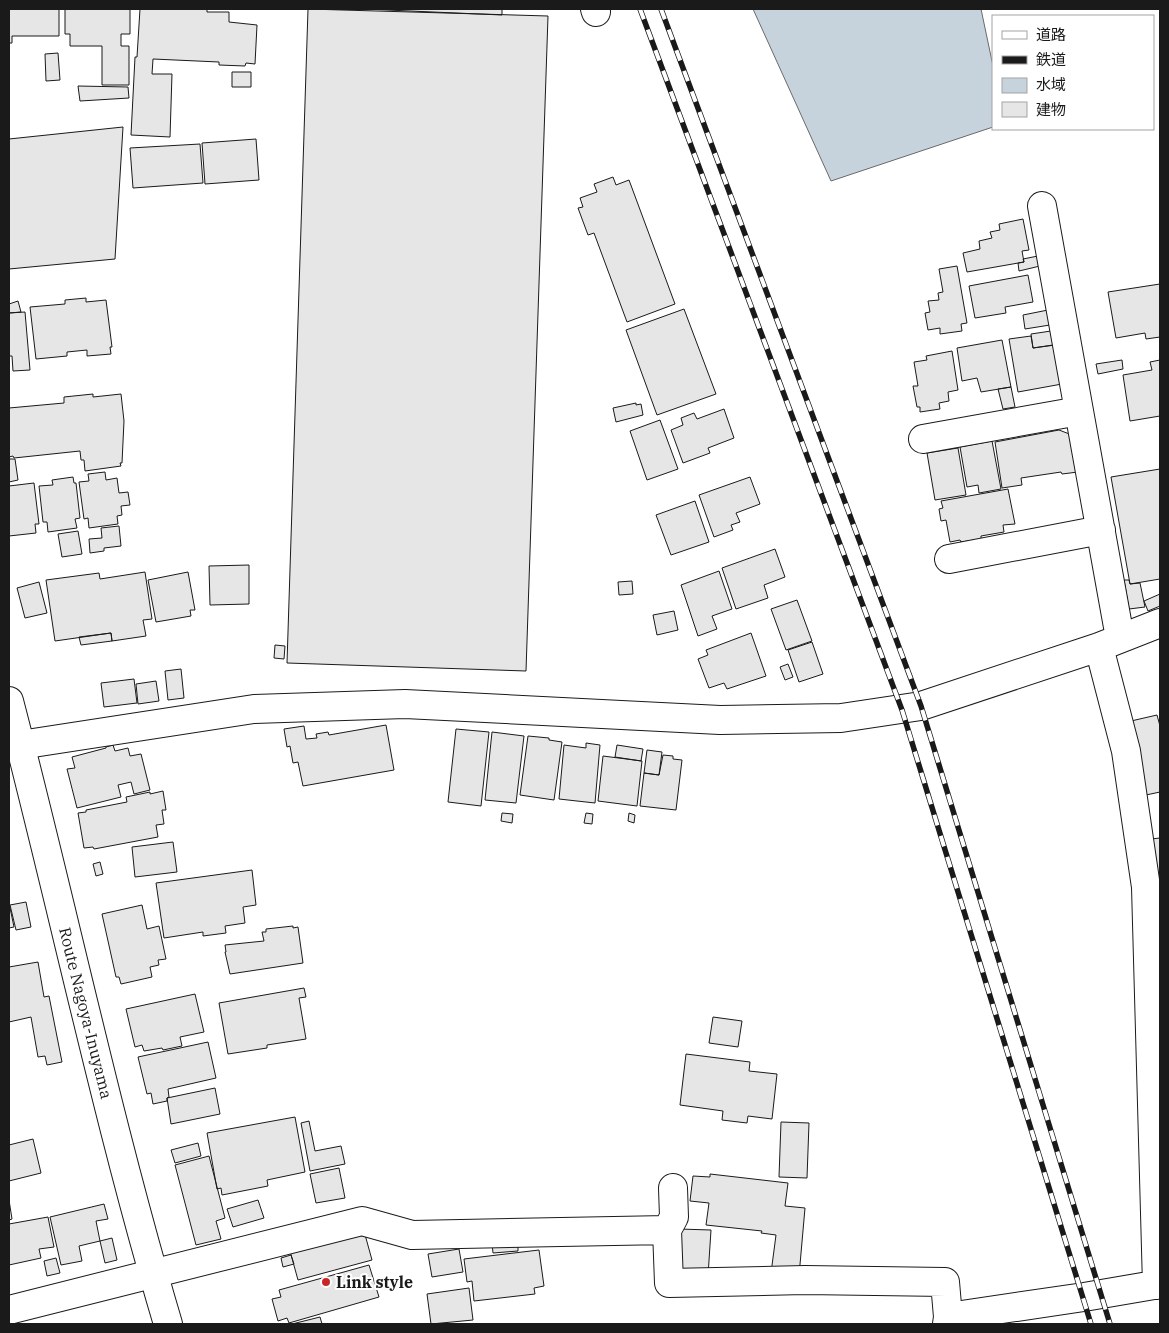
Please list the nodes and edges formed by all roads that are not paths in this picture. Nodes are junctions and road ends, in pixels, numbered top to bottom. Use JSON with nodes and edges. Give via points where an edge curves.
{"nodes":[{"id":1,"x":1042,"y":206,"type":"dead end"},
{"id":2,"x":1079,"y":411,"type":"junction"},
{"id":3,"x":923,"y":439,"type":"dead end"},
{"id":4,"x":1101,"y":530,"type":"junction"},
{"id":5,"x":949,"y":559,"type":"dead end"},
{"id":6,"x":1160,"y":623,"type":"edge"},
{"id":7,"x":1110,"y":642,"type":"junction"},
{"id":8,"x":9,"y":701,"type":"edge"},
{"id":9,"x":15,"y":736,"type":"edge"},
{"id":10,"x":673,"y":1188,"type":"dead end"},
{"id":11,"x":667,"y":1230,"type":"junction"},
{"id":12,"x":153,"y":1273,"type":"junction"},
{"id":13,"x":1159,"y":1284,"type":"edge"},
{"id":14,"x":9,"y":1310,"type":"edge"},
{"id":15,"x":947,"y":1320,"type":"edge"},
{"id":16,"x":168,"y":1324,"type":"edge"}],
"edges":[{"from":1,"to":2,"type":"street"},
{"from":2,"to":3,"type":"street"},
{"from":2,"to":4,"type":"street"},
{"from":4,"to":5,"type":"street"},
{"from":4,"to":7,"type":"street"},
{"from":6,"to":7,"type":"street"},
{"from":7,"to":9,"type":"street","via":[[921,706],[841,718],[720,720],[405,704],[254,709]]},
{"from":7,"to":13,"type":"street","via":[[1146,887]]},
{"from":8,"to":9,"type":"street","name":"Route Nagoya-Inuyama"},
{"from":9,"to":12,"type":"street","name":"Route Nagoya-Inuyama"},
{"from":10,"to":11,"type":"street","via":[[674,1216]]},
{"from":11,"to":12,"type":"street","via":[[412,1235],[362,1221]]},
{"from":11,"to":15,"type":"street","via":[[669,1283],[805,1280],[945,1282]]},
{"from":12,"to":14,"type":"street"},
{"from":12,"to":16,"type":"street","name":"Route Nagoya-Inuyama"},
{"from":13,"to":15,"type":"street"}]}
